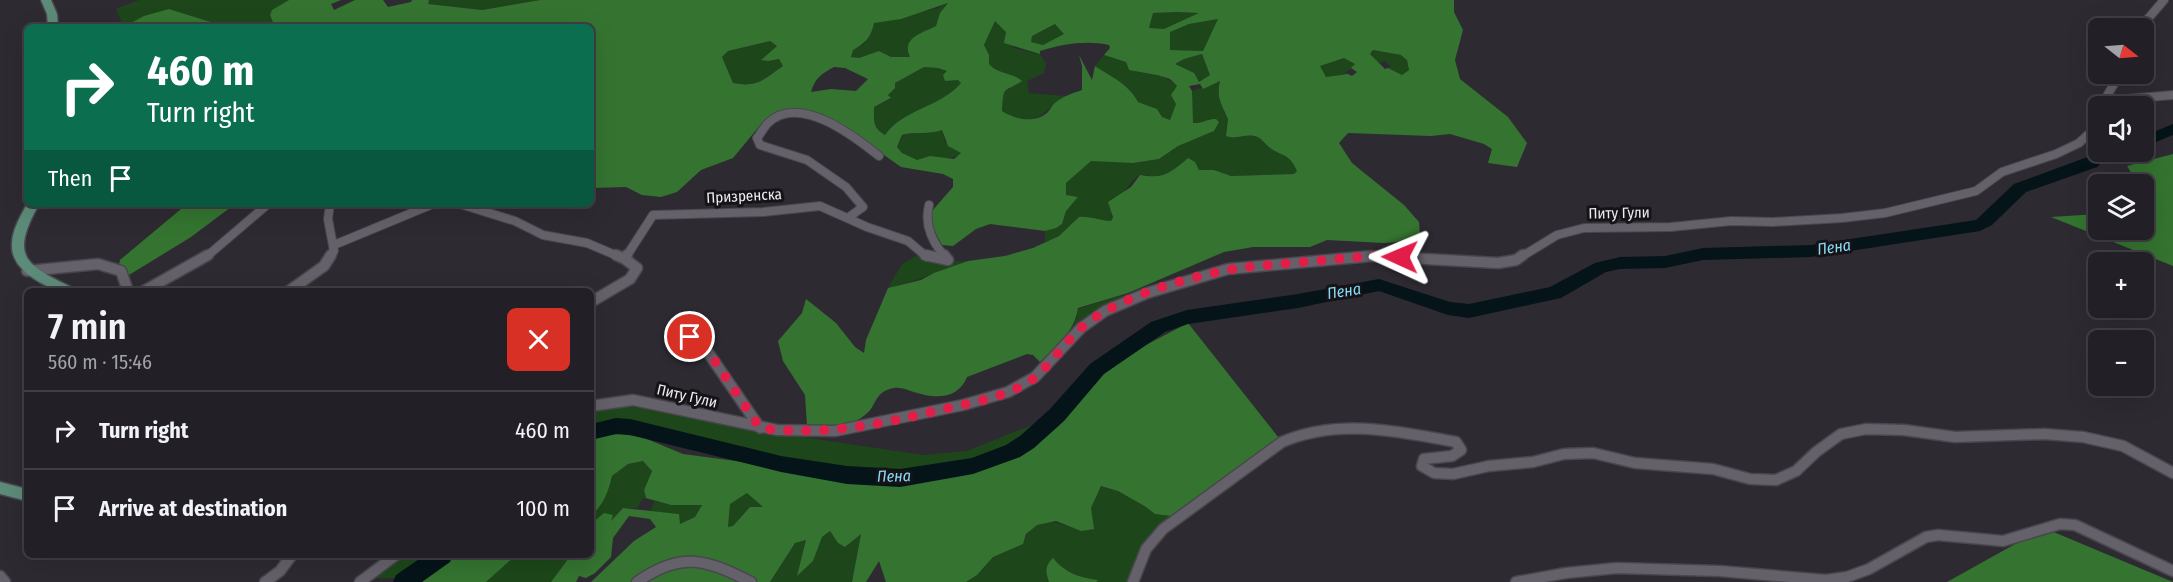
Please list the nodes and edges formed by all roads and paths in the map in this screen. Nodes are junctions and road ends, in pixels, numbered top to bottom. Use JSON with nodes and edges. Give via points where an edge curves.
{"nodes":[{"id":1,"x":46,"y":0,"type":"edge"},
{"id":2,"x":2164,"y":0,"type":"edge"},
{"id":3,"x":2149,"y":18,"type":"edge"},
{"id":4,"x":53,"y":24,"type":"edge"},
{"id":5,"x":2173,"y":95,"type":"edge"},
{"id":6,"x":2154,"y":97,"type":"edge"},
{"id":7,"x":2088,"y":135,"type":"edge"},
{"id":8,"x":879,"y":156,"type":"dead end"},
{"id":9,"x":929,"y":205,"type":"dead end"},
{"id":10,"x":31,"y":207,"type":"edge"},
{"id":11,"x":264,"y":207,"type":"edge"},
{"id":12,"x":330,"y":207,"type":"edge"},
{"id":13,"x":426,"y":207,"type":"edge"},
{"id":14,"x":470,"y":207,"type":"edge"},
{"id":15,"x":849,"y":218,"type":"junction"},
{"id":16,"x":334,"y":245,"type":"junction"},
{"id":17,"x":625,"y":259,"type":"junction"},
{"id":18,"x":27,"y":271,"type":"junction"},
{"id":19,"x":63,"y":288,"type":"edge"},
{"id":20,"x":127,"y":288,"type":"edge"},
{"id":21,"x":150,"y":288,"type":"edge"},
{"id":22,"x":293,"y":288,"type":"edge"},
{"id":23,"x":594,"y":300,"type":"edge"},
{"id":24,"x":690,"y":337,"type":"dead end"},
{"id":25,"x":594,"y":405,"type":"edge"},
{"id":26,"x":760,"y":428,"type":"junction"},
{"id":27,"x":2173,"y":472,"type":"edge"},
{"id":28,"x":0,"y":488,"type":"edge"},
{"id":29,"x":24,"y":494,"type":"edge"},
{"id":30,"x":290,"y":558,"type":"edge"},
{"id":31,"x":392,"y":558,"type":"edge"},
{"id":32,"x":2173,"y":571,"type":"edge"},
{"id":33,"x":0,"y":576,"type":"edge"},
{"id":34,"x":5,"y":582,"type":"edge"},
{"id":35,"x":265,"y":582,"type":"edge"},
{"id":36,"x":360,"y":582,"type":"edge"},
{"id":37,"x":636,"y":582,"type":"edge"},
{"id":38,"x":751,"y":582,"type":"edge"},
{"id":39,"x":1133,"y":582,"type":"edge"},
{"id":40,"x":1516,"y":582,"type":"edge"}],
"edges":[{"from":1,"to":4,"type":"main road"},
{"from":2,"to":3,"type":"street"},
{"from":5,"to":6,"type":"street"},
{"from":7,"to":26,"type":"street","name":"Питу Гули","via":[[2056,154],[2002,172],[1976,191],[1885,213],[1773,222],[1584,228],[1557,235],[1516,260],[1498,263],[1372,256],[1228,269],[1147,293],[1105,311],[1074,335],[1035,377],[1008,392],[835,431]]},
{"from":8,"to":15,"type":"street","via":[[832,124],[797,112],[778,114],[757,138],[760,145],[813,163],[857,196],[863,207]]},
{"from":9,"to":15,"type":"street","name":"Призренска","via":[[927,228],[948,260],[927,257],[911,242]]},
{"from":10,"to":18,"type":"main road","via":[[11,243],[16,259]]},
{"from":11,"to":21,"type":"street","via":[[201,261]]},
{"from":12,"to":16,"type":"street"},
{"from":13,"to":16,"type":"street"},
{"from":14,"to":17,"type":"street","via":[[515,221],[543,235],[587,243]]},
{"from":15,"to":17,"type":"street","name":"Призренска","via":[[820,206],[653,215]]},
{"from":16,"to":22,"type":"street","via":[[324,266]]},
{"from":17,"to":23,"type":"street","via":[[637,268],[630,279]]},
{"from":18,"to":19,"type":"main road"},
{"from":18,"to":20,"type":"street","via":[[104,263],[122,271]]},
{"from":24,"to":26,"type":"street","via":[[708,351]]},
{"from":25,"to":26,"type":"street","name":"Питу Гули","via":[[633,400]]},
{"from":27,"to":39,"type":"street","via":[[2123,446],[2083,437],[1955,436],[1866,429],[1841,434],[1796,471],[1776,480],[1750,479],[1713,469],[1635,463],[1593,453],[1489,465],[1454,474],[1434,473],[1422,466],[1424,459],[1452,456],[1461,450],[1456,442],[1395,432],[1316,430],[1282,442],[1163,529],[1146,549]]},
{"from":28,"to":29,"type":"main road"},
{"from":30,"to":35,"type":"street"},
{"from":31,"to":36,"type":"street"},
{"from":32,"to":40,"type":"street","via":[[2075,525],[2060,524],[2003,541],[1926,537],[1869,569],[1826,580],[1617,568]]},
{"from":33,"to":34,"type":"street"},
{"from":37,"to":38,"type":"street","via":[[655,569],[689,559],[711,563]]}]}
